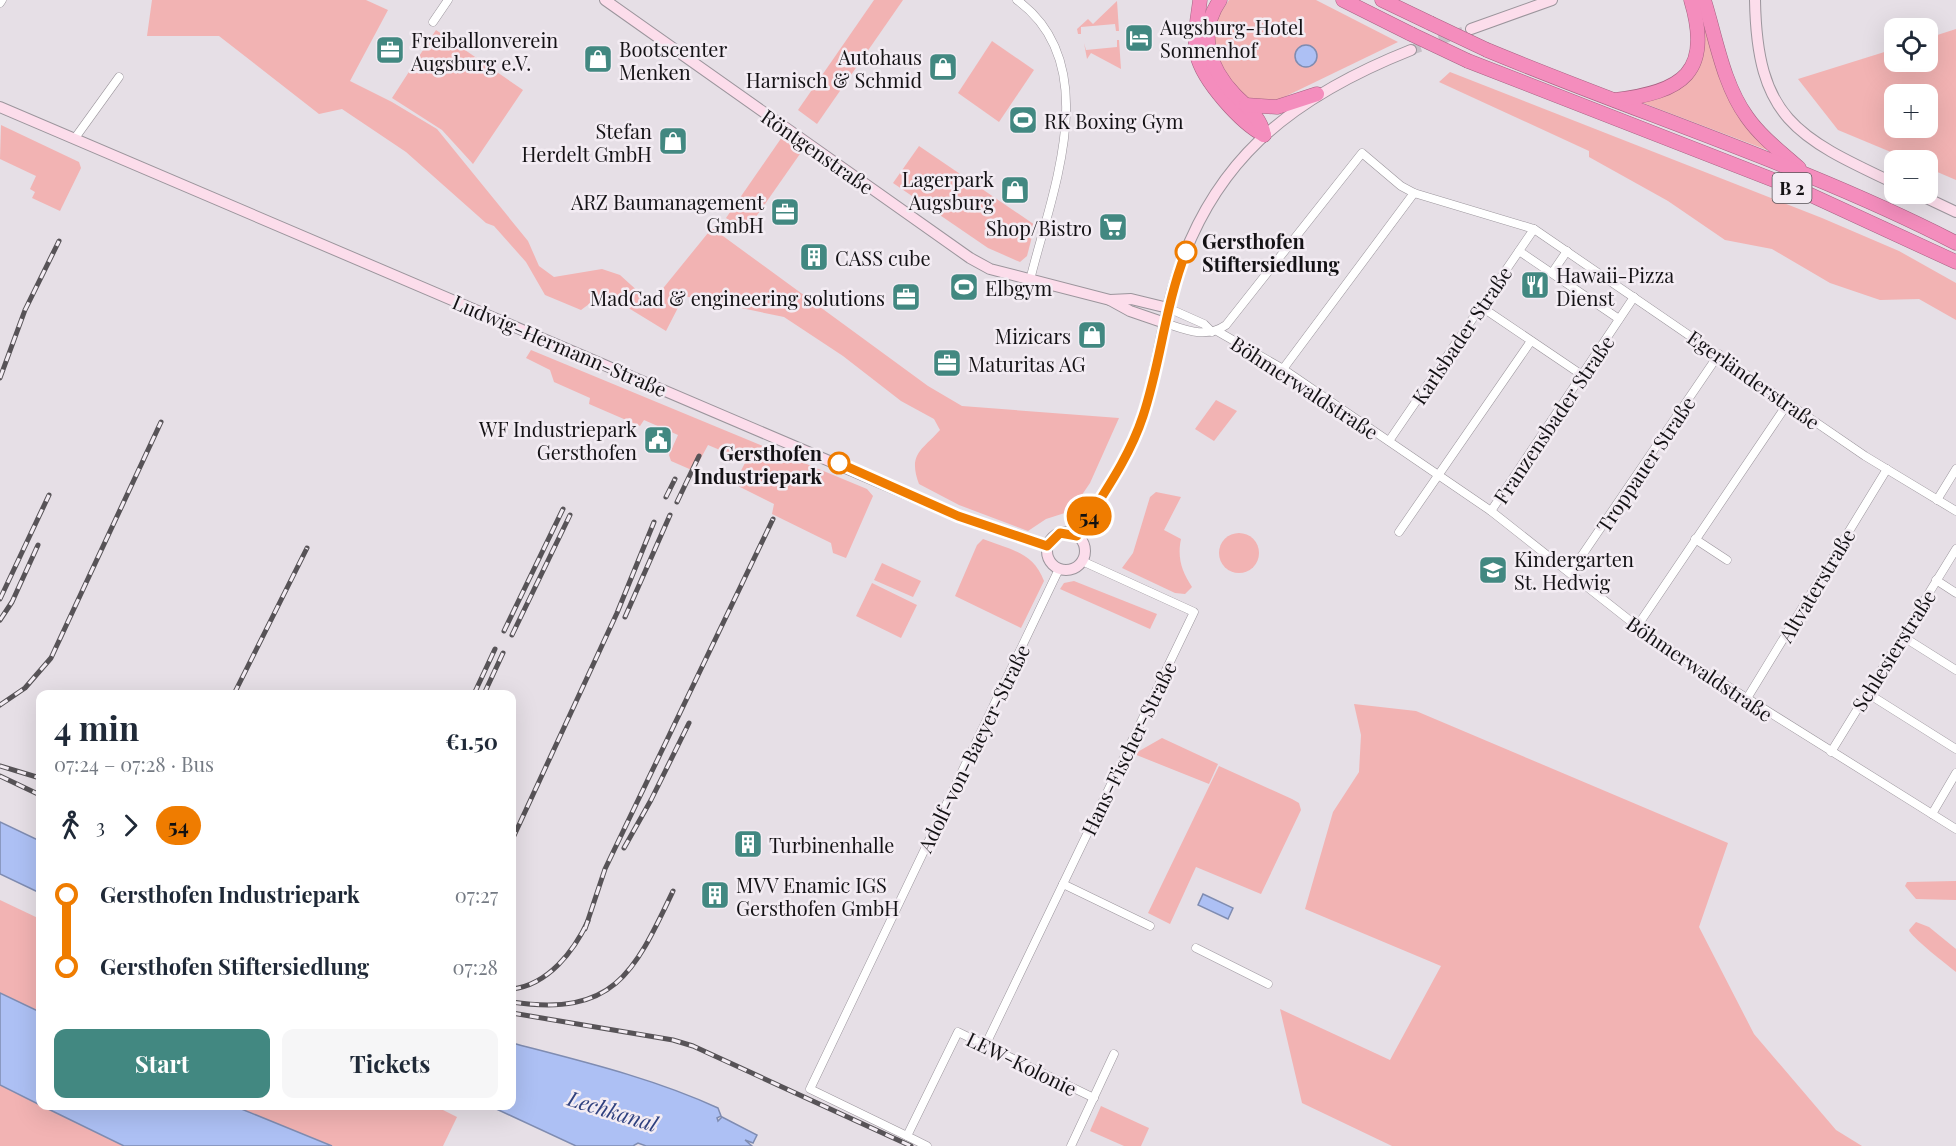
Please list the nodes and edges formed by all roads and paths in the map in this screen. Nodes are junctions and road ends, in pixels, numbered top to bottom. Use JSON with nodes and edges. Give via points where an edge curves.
{"nodes":[{"id":1,"x":448,"y":0,"type":"edge"},
{"id":2,"x":605,"y":0,"type":"edge"},
{"id":3,"x":1017,"y":0,"type":"edge"},
{"id":4,"x":1200,"y":0,"type":"edge"},
{"id":5,"x":1220,"y":0,"type":"edge"},
{"id":6,"x":1343,"y":0,"type":"edge"},
{"id":7,"x":1382,"y":0,"type":"edge"},
{"id":8,"x":1552,"y":0,"type":"edge"},
{"id":9,"x":1691,"y":0,"type":"edge"},
{"id":10,"x":1704,"y":0,"type":"edge"},
{"id":11,"x":1755,"y":0,"type":"edge"},
{"id":12,"x":433,"y":22,"type":"dead end"},
{"id":13,"x":1471,"y":29,"type":"tunnel mouth"},
{"id":14,"x":1411,"y":50,"type":"tunnel mouth"},
{"id":15,"x":119,"y":77,"type":"dead end"},
{"id":16,"x":1317,"y":94,"type":"junction"},
{"id":17,"x":1611,"y":101,"type":"junction"},
{"id":18,"x":1246,"y":105,"type":"junction"},
{"id":19,"x":0,"y":107,"type":"edge"},
{"id":20,"x":1264,"y":135,"type":"junction"},
{"id":21,"x":75,"y":138,"type":"junction"},
{"id":22,"x":1808,"y":175,"type":"junction"},
{"id":23,"x":1884,"y":178,"type":"edge"},
{"id":24,"x":1414,"y":193,"type":"junction"},
{"id":25,"x":1938,"y":203,"type":"edge"},
{"id":26,"x":1956,"y":212,"type":"edge"},
{"id":27,"x":1534,"y":229,"type":"junction"},
{"id":28,"x":1956,"y":243,"type":"edge"},
{"id":29,"x":1519,"y":251,"type":"junction"},
{"id":30,"x":1567,"y":251,"type":"junction"},
{"id":31,"x":1956,"y":262,"type":"edge"},
{"id":32,"x":1552,"y":273,"type":"junction"},
{"id":33,"x":1030,"y":280,"type":"junction"},
{"id":34,"x":1634,"y":297,"type":"junction"},
{"id":35,"x":1110,"y":300,"type":"junction"},
{"id":36,"x":1480,"y":306,"type":"junction"},
{"id":37,"x":1168,"y":308,"type":"junction"},
{"id":38,"x":1619,"y":319,"type":"junction"},
{"id":39,"x":1165,"y":323,"type":"junction"},
{"id":40,"x":1215,"y":332,"type":"junction"},
{"id":41,"x":1531,"y":341,"type":"junction"},
{"id":42,"x":1719,"y":354,"type":"junction"},
{"id":43,"x":1283,"y":369,"type":"junction"},
{"id":44,"x":1582,"y":375,"type":"junction"},
{"id":45,"x":1788,"y":403,"type":"junction"},
{"id":46,"x":1389,"y":441,"type":"junction"},
{"id":47,"x":1887,"y":469,"type":"junction"},
{"id":48,"x":1956,"y":469,"type":"edge"},
{"id":49,"x":1440,"y":475,"type":"junction"},
{"id":50,"x":1937,"y":500,"type":"junction"},
{"id":51,"x":1491,"y":511,"type":"junction"},
{"id":52,"x":1956,"y":511,"type":"edge"},
{"id":53,"x":1399,"y":532,"type":"dead end"},
{"id":54,"x":1077,"y":536,"type":"junction"},
{"id":55,"x":1695,"y":539,"type":"junction"},
{"id":56,"x":1047,"y":546,"type":"junction"},
{"id":57,"x":1956,"y":549,"type":"edge"},
{"id":58,"x":1727,"y":560,"type":"dead end"},
{"id":59,"x":1082,"y":561,"type":"junction"},
{"id":60,"x":1059,"y":569,"type":"junction"},
{"id":61,"x":1570,"y":573,"type":"junction"},
{"id":62,"x":1936,"y":580,"type":"junction"},
{"id":63,"x":1956,"y":592,"type":"edge"},
{"id":64,"x":1636,"y":628,"type":"junction"},
{"id":65,"x":1902,"y":636,"type":"junction"},
{"id":66,"x":1956,"y":670,"type":"edge"},
{"id":67,"x":1867,"y":693,"type":"junction"},
{"id":68,"x":1746,"y":700,"type":"junction"},
{"id":69,"x":1956,"y":749,"type":"edge"},
{"id":70,"x":1831,"y":752,"type":"junction"},
{"id":71,"x":1956,"y":773,"type":"edge"},
{"id":72,"x":1932,"y":814,"type":"junction"},
{"id":73,"x":1956,"y":829,"type":"edge"},
{"id":74,"x":1063,"y":884,"type":"junction"},
{"id":75,"x":1150,"y":926,"type":"dead end"},
{"id":76,"x":1196,"y":948,"type":"dead end"},
{"id":77,"x":1269,"y":984,"type":"dead end"},
{"id":78,"x":985,"y":1046,"type":"junction"},
{"id":79,"x":1114,"y":1054,"type":"dead end"},
{"id":80,"x":1094,"y":1098,"type":"junction"},
{"id":81,"x":907,"y":1136,"type":"junction"},
{"id":82,"x":927,"y":1146,"type":"edge"},
{"id":83,"x":1071,"y":1146,"type":"edge"}],
"edges":[{"from":1,"to":12,"type":"street"},
{"from":2,"to":33,"type":"street","name":"Röntgenstraße","via":[[970,258],[990,270]]},
{"from":3,"to":33,"type":"street","via":[[1044,27],[1059,56],[1067,93],[1061,155]]},
{"from":4,"to":20,"type":"highway","via":[[1195,37],[1203,71],[1248,126]]},
{"from":5,"to":18,"type":"highway","via":[[1208,23],[1210,56],[1224,82]]},
{"from":6,"to":31,"type":"highway","number":"B 2","bridge":true,"via":[[1468,61],[1802,191]]},
{"from":7,"to":17,"type":"highway","number":"B 2","bridge":true,"via":[[1487,50]]},
{"from":8,"to":13,"type":"street"},
{"from":9,"to":17,"type":"highway","via":[[1699,41],[1692,66],[1685,75],[1665,91]]},
{"from":10,"to":22,"type":"highway","number":"B 2","via":[[1731,88],[1745,115],[1762,136]]},
{"from":11,"to":23,"type":"street","via":[[1760,67],[1787,117],[1823,149]]},
{"from":14,"to":16,"type":"street","via":[[1359,70]]},
{"from":15,"to":21,"type":"street"},
{"from":16,"to":18,"type":"highway","via":[[1277,107]]},
{"from":16,"to":20,"type":"street"},
{"from":17,"to":22,"type":"highway","number":"B 2"},
{"from":18,"to":20,"type":"highway","via":[[1258,117]]},
{"from":19,"to":21,"type":"street","name":"Ludwig-Hermann-Straße"},
{"from":20,"to":37,"type":"street","via":[[1206,209],[1180,268]]},
{"from":21,"to":56,"type":"street","name":"Ludwig-Hermann-Straße","via":[[953,513]]},
{"from":22,"to":28,"type":"highway","number":"B 2"},
{"from":24,"to":27,"type":"street","name":"Egerländerstraße"},
{"from":24,"to":40,"type":"street","name":"Egerländerstraße","via":[[1362,153],[1226,325]]},
{"from":24,"to":43,"type":"street"},
{"from":25,"to":26,"type":"street"},
{"from":27,"to":29,"type":"street","name":"Karlsbader Straße"},
{"from":27,"to":30,"type":"street","name":"Egerländerstraße"},
{"from":29,"to":32,"type":"street"},
{"from":29,"to":36,"type":"street","name":"Karlsbader Straße"},
{"from":30,"to":32,"type":"street"},
{"from":30,"to":34,"type":"street","name":"Egerländerstraße"},
{"from":32,"to":38,"type":"street"},
{"from":33,"to":35,"type":"street","name":"Röntgenstraße"},
{"from":34,"to":38,"type":"street","name":"Franzensbader Straße"},
{"from":34,"to":42,"type":"street","name":"Egerländerstraße"},
{"from":35,"to":37,"type":"street","name":"Röntgenstraße","via":[[1131,299]]},
{"from":35,"to":39,"type":"street","name":"Röntgenstraße"},
{"from":36,"to":41,"type":"street"},
{"from":36,"to":46,"type":"street","name":"Karlsbader Straße"},
{"from":37,"to":39,"type":"street"},
{"from":37,"to":40,"type":"street","name":"Böhmerwaldstraße"},
{"from":38,"to":44,"type":"street","name":"Franzensbader Straße"},
{"from":39,"to":40,"type":"street","via":[[1201,333]]},
{"from":39,"to":54,"type":"street","via":[[1151,388],[1131,446]]},
{"from":40,"to":43,"type":"street","name":"Böhmerwaldstraße"},
{"from":41,"to":44,"type":"street"},
{"from":41,"to":49,"type":"street"},
{"from":42,"to":45,"type":"street","name":"Egerländerstraße"},
{"from":42,"to":61,"type":"street","name":"Troppauer Straße"},
{"from":43,"to":46,"type":"street","name":"Böhmerwaldstraße"},
{"from":44,"to":51,"type":"street","name":"Franzensbader Straße"},
{"from":45,"to":47,"type":"street","name":"Egerländerstraße"},
{"from":45,"to":55,"type":"street"},
{"from":46,"to":49,"type":"street","name":"Böhmerwaldstraße"},
{"from":47,"to":50,"type":"street","name":"Egerländerstraße"},
{"from":47,"to":68,"type":"street","name":"Altvaterstraße"},
{"from":48,"to":50,"type":"street"},
{"from":49,"to":51,"type":"street","name":"Böhmerwaldstraße"},
{"from":49,"to":53,"type":"street"},
{"from":50,"to":52,"type":"street","name":"Egerländerstraße"},
{"from":51,"to":61,"type":"street","name":"Böhmerwaldstraße"},
{"from":54,"to":56,"type":"street","via":[[1060,533]]},
{"from":54,"to":59,"type":"street","via":[[1084,547]]},
{"from":55,"to":58,"type":"street"},
{"from":55,"to":64,"type":"street"},
{"from":56,"to":60,"type":"street","via":[[1048,559]]},
{"from":57,"to":62,"type":"street","name":"Schlesierstraße"},
{"from":59,"to":60,"type":"street","via":[[1075,568]]},
{"from":59,"to":74,"type":"street","name":"Hans-Fischer-Straße","via":[[1194,612]]},
{"from":60,"to":81,"type":"street","name":"Adolf-von-Baeyer-Straße","via":[[810,1089]]},
{"from":61,"to":64,"type":"street","name":"Böhmerwaldstraße"},
{"from":62,"to":63,"type":"street"},
{"from":62,"to":65,"type":"street","name":"Schlesierstraße"},
{"from":64,"to":68,"type":"street","name":"Böhmerwaldstraße"},
{"from":65,"to":66,"type":"street"},
{"from":65,"to":67,"type":"street","name":"Schlesierstraße"},
{"from":67,"to":69,"type":"street"},
{"from":67,"to":70,"type":"street","name":"Schlesierstraße"},
{"from":68,"to":70,"type":"street","name":"Böhmerwaldstraße"},
{"from":70,"to":72,"type":"street","name":"Böhmerwaldstraße"},
{"from":71,"to":72,"type":"street"},
{"from":72,"to":73,"type":"street","name":"Böhmerwaldstraße"},
{"from":74,"to":75,"type":"street"},
{"from":74,"to":78,"type":"street","name":"Hans-Fischer-Straße"},
{"from":76,"to":77,"type":"street"},
{"from":78,"to":80,"type":"street","name":"LEW-Kolonie"},
{"from":78,"to":81,"type":"street","name":"LEW-Kolonie","via":[[958,1032]]},
{"from":79,"to":80,"type":"street","name":"LEW-Kolonie"},
{"from":80,"to":83,"type":"street","name":"LEW-Kolonie"},
{"from":81,"to":82,"type":"street"}]}
